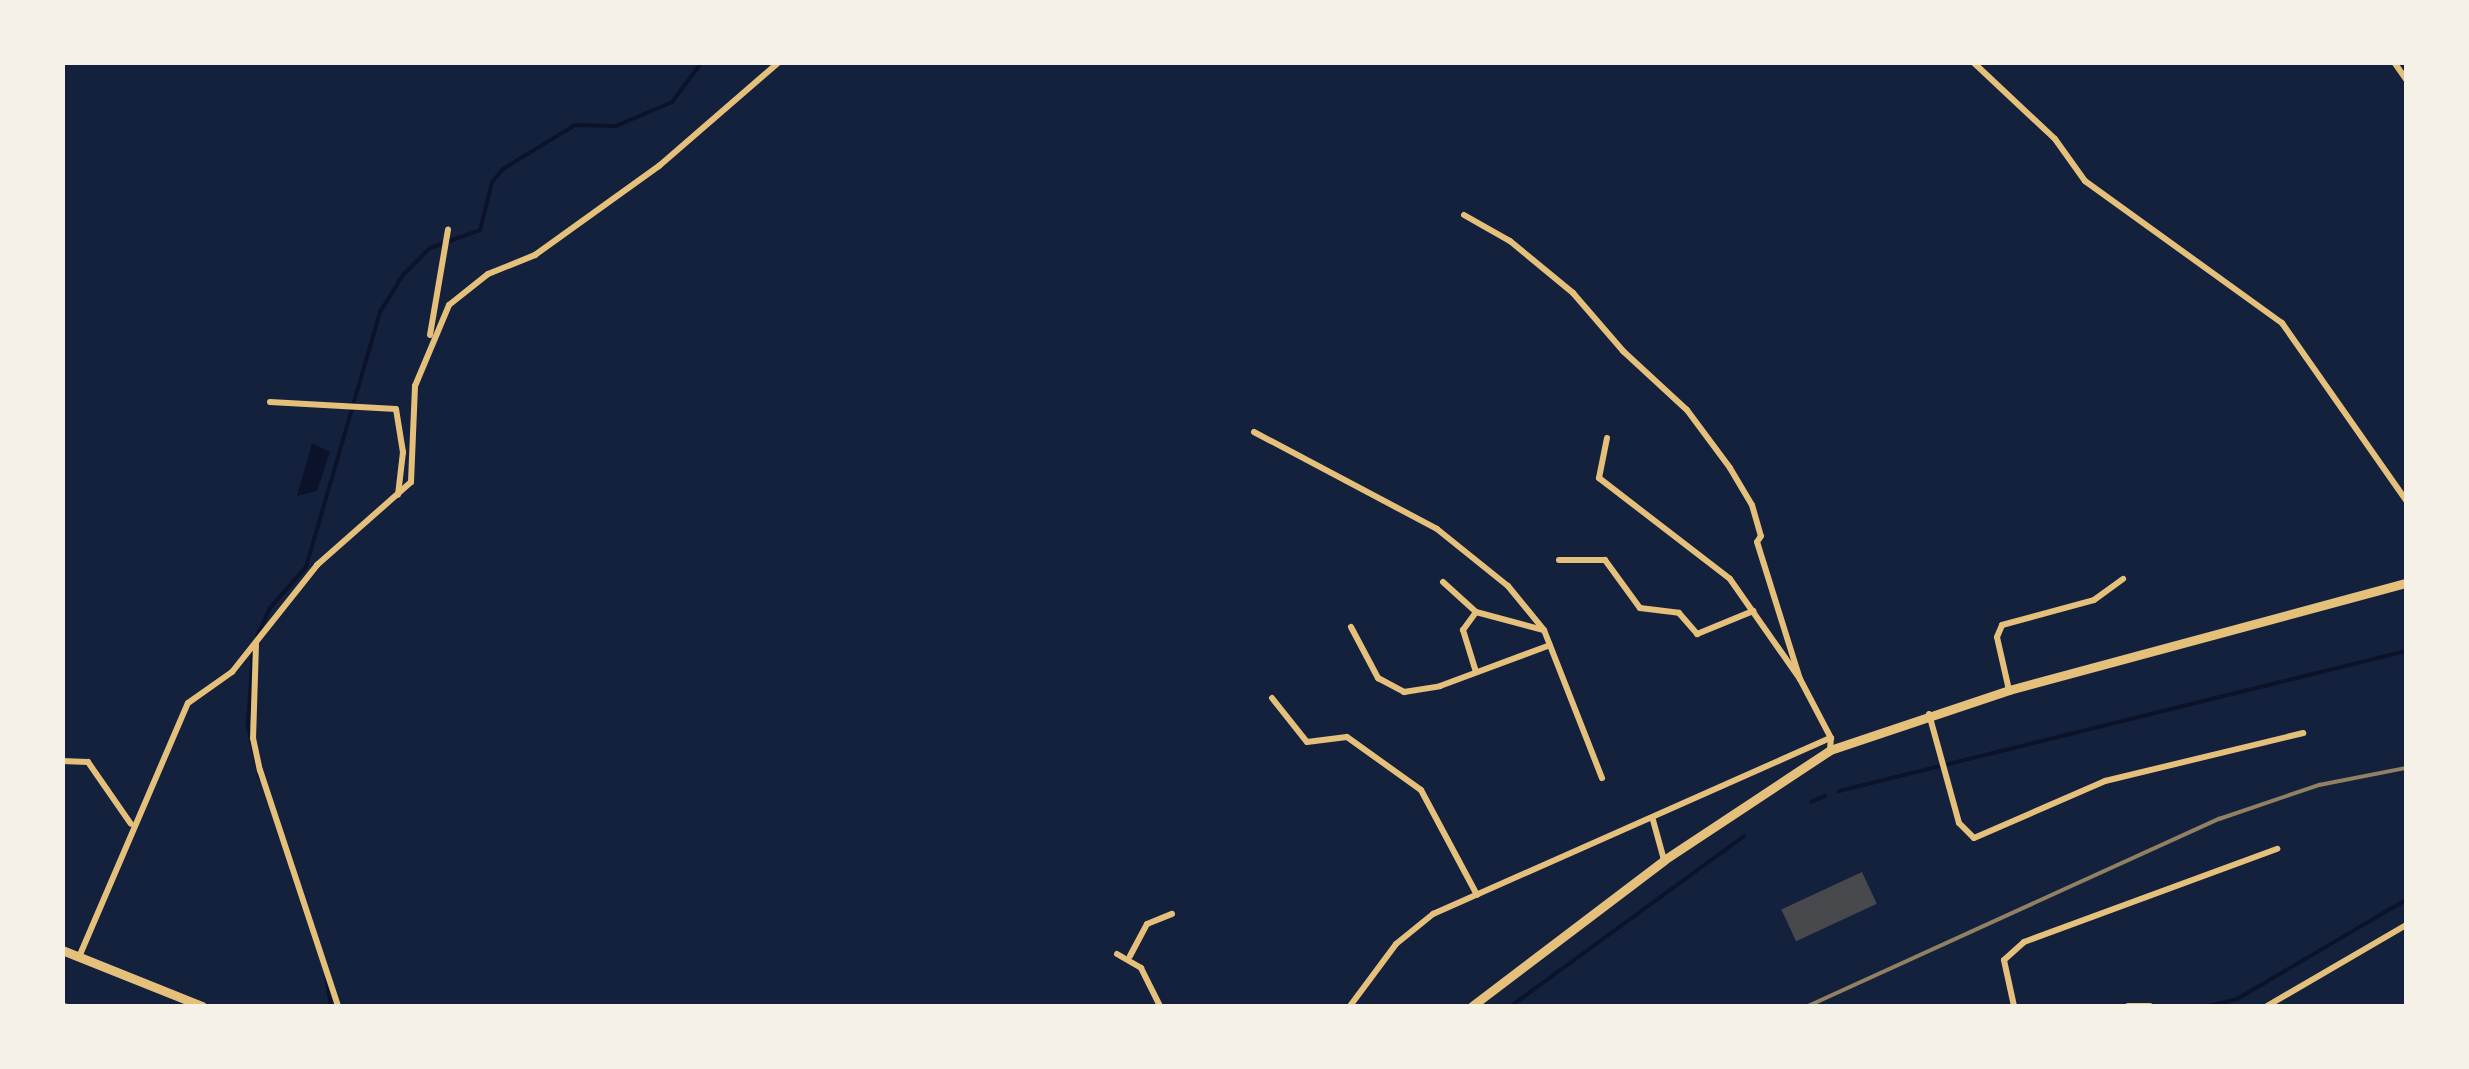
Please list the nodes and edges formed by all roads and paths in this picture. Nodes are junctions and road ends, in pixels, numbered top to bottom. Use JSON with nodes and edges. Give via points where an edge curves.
{"nodes":[{"id":1,"x":779,"y":62,"type":"edge"},
{"id":2,"x":1974,"y":62,"type":"edge"},
{"id":3,"x":2394,"y":62,"type":"edge"},
{"id":4,"x":2406,"y":79,"type":"edge"},
{"id":5,"x":1464,"y":215,"type":"dead end"},
{"id":6,"x":448,"y":239,"type":"dead end"},
{"id":7,"x":430,"y":336,"type":"junction"},
{"id":8,"x":270,"y":402,"type":"dead end"},
{"id":9,"x":1254,"y":432,"type":"dead end"},
{"id":10,"x":1608,"y":438,"type":"dead end"},
{"id":11,"x":397,"y":496,"type":"junction"},
{"id":12,"x":2406,"y":500,"type":"edge"},
{"id":13,"x":1559,"y":560,"type":"dead end"},
{"id":14,"x":2123,"y":579,"type":"dead end"},
{"id":15,"x":1443,"y":582,"type":"dead end"},
{"id":16,"x":2406,"y":583,"type":"edge"},
{"id":17,"x":1753,"y":611,"type":"junction"},
{"id":18,"x":1476,"y":612,"type":"junction"},
{"id":19,"x":1352,"y":627,"type":"dead end"},
{"id":20,"x":1544,"y":630,"type":"junction"},
{"id":21,"x":256,"y":643,"type":"junction"},
{"id":22,"x":1550,"y":645,"type":"junction"},
{"id":23,"x":1476,"y":672,"type":"junction"},
{"id":24,"x":1800,"y":680,"type":"junction"},
{"id":25,"x":2009,"y":690,"type":"junction"},
{"id":26,"x":1272,"y":698,"type":"dead end"},
{"id":27,"x":1929,"y":714,"type":"junction"},
{"id":28,"x":2303,"y":733,"type":"dead end"},
{"id":29,"x":1831,"y":738,"type":"junction"},
{"id":30,"x":1830,"y":750,"type":"junction"},
{"id":31,"x":62,"y":761,"type":"edge"},
{"id":32,"x":1602,"y":778,"type":"dead end"},
{"id":33,"x":1653,"y":820,"type":"junction"},
{"id":34,"x":131,"y":824,"type":"junction"},
{"id":35,"x":2277,"y":849,"type":"dead end"},
{"id":36,"x":1664,"y":860,"type":"junction"},
{"id":37,"x":1477,"y":895,"type":"junction"},
{"id":38,"x":1172,"y":914,"type":"dead end"},
{"id":39,"x":2406,"y":925,"type":"edge"},
{"id":40,"x":62,"y":950,"type":"edge"},
{"id":41,"x":1117,"y":954,"type":"dead end"},
{"id":42,"x":1130,"y":956,"type":"junction"},
{"id":43,"x":79,"y":957,"type":"junction"},
{"id":44,"x":202,"y":1006,"type":"edge"},
{"id":45,"x":338,"y":1006,"type":"edge"},
{"id":46,"x":1160,"y":1006,"type":"edge"},
{"id":47,"x":1350,"y":1006,"type":"edge"},
{"id":48,"x":1472,"y":1006,"type":"edge"},
{"id":49,"x":2014,"y":1006,"type":"edge"},
{"id":50,"x":2128,"y":1006,"type":"edge"},
{"id":51,"x":2150,"y":1006,"type":"edge"},
{"id":52,"x":2267,"y":1006,"type":"edge"}],
"edges":[{"from":1,"to":7,"type":"street","via":[[717,121],[535,256],[465,288]]},
{"from":2,"to":12,"type":"street","via":[[2055,138],[2085,181],[2282,323]]},
{"from":3,"to":4,"type":"street"},
{"from":5,"to":24,"type":"street","via":[[1510,241],[1573,293],[1623,352],[1686,410],[1730,468],[1752,505]]},
{"from":6,"to":7,"type":"street","via":[[433,292]]},
{"from":7,"to":11,"type":"street","via":[[416,386],[415,466]]},
{"from":8,"to":11,"type":"street","via":[[389,404],[401,415]]},
{"from":9,"to":20,"type":"street","via":[[1438,530],[1508,586]]},
{"from":10,"to":17,"type":"street","via":[[1599,478],[1652,526],[1706,558]]},
{"from":11,"to":21,"type":"street","via":[[317,565]]},
{"from":13,"to":17,"type":"street","via":[[1605,560],[1640,608],[1680,613],[1697,634]]},
{"from":14,"to":25,"type":"street","via":[[2094,600],[2002,625],[1997,637]]},
{"from":15,"to":18,"type":"street"},
{"from":16,"to":25,"type":"main road"},
{"from":17,"to":24,"type":"street"},
{"from":18,"to":20,"type":"street"},
{"from":18,"to":23,"type":"street","via":[[1463,630]]},
{"from":19,"to":23,"type":"street","via":[[1366,663],[1390,689],[1418,693]]},
{"from":20,"to":22,"type":"street"},
{"from":21,"to":34,"type":"street","via":[[232,672],[188,704],[150,800]]},
{"from":21,"to":45,"type":"street","via":[[260,770]]},
{"from":22,"to":23,"type":"street"},
{"from":22,"to":32,"type":"street"},
{"from":24,"to":29,"type":"street"},
{"from":25,"to":27,"type":"main road"},
{"from":26,"to":37,"type":"street","via":[[1306,742],[1348,737],[1422,790]]},
{"from":27,"to":28,"type":"street","via":[[1959,823],[1974,838],[2105,782]]},
{"from":27,"to":30,"type":"main road"},
{"from":29,"to":30,"type":"street"},
{"from":29,"to":33,"type":"street"},
{"from":30,"to":36,"type":"main road"},
{"from":31,"to":34,"type":"street","via":[[88,762]]},
{"from":33,"to":36,"type":"street"},
{"from":33,"to":37,"type":"street"},
{"from":34,"to":43,"type":"street"},
{"from":35,"to":49,"type":"street","via":[[2024,942],[2004,960]]},
{"from":36,"to":48,"type":"main road"},
{"from":37,"to":47,"type":"street","via":[[1412,929]]},
{"from":38,"to":42,"type":"street","via":[[1147,924]]},
{"from":39,"to":52,"type":"street"},
{"from":40,"to":43,"type":"main road"},
{"from":41,"to":42,"type":"street"},
{"from":42,"to":46,"type":"street"},
{"from":43,"to":44,"type":"main road"},
{"from":50,"to":51,"type":"street"}]}
